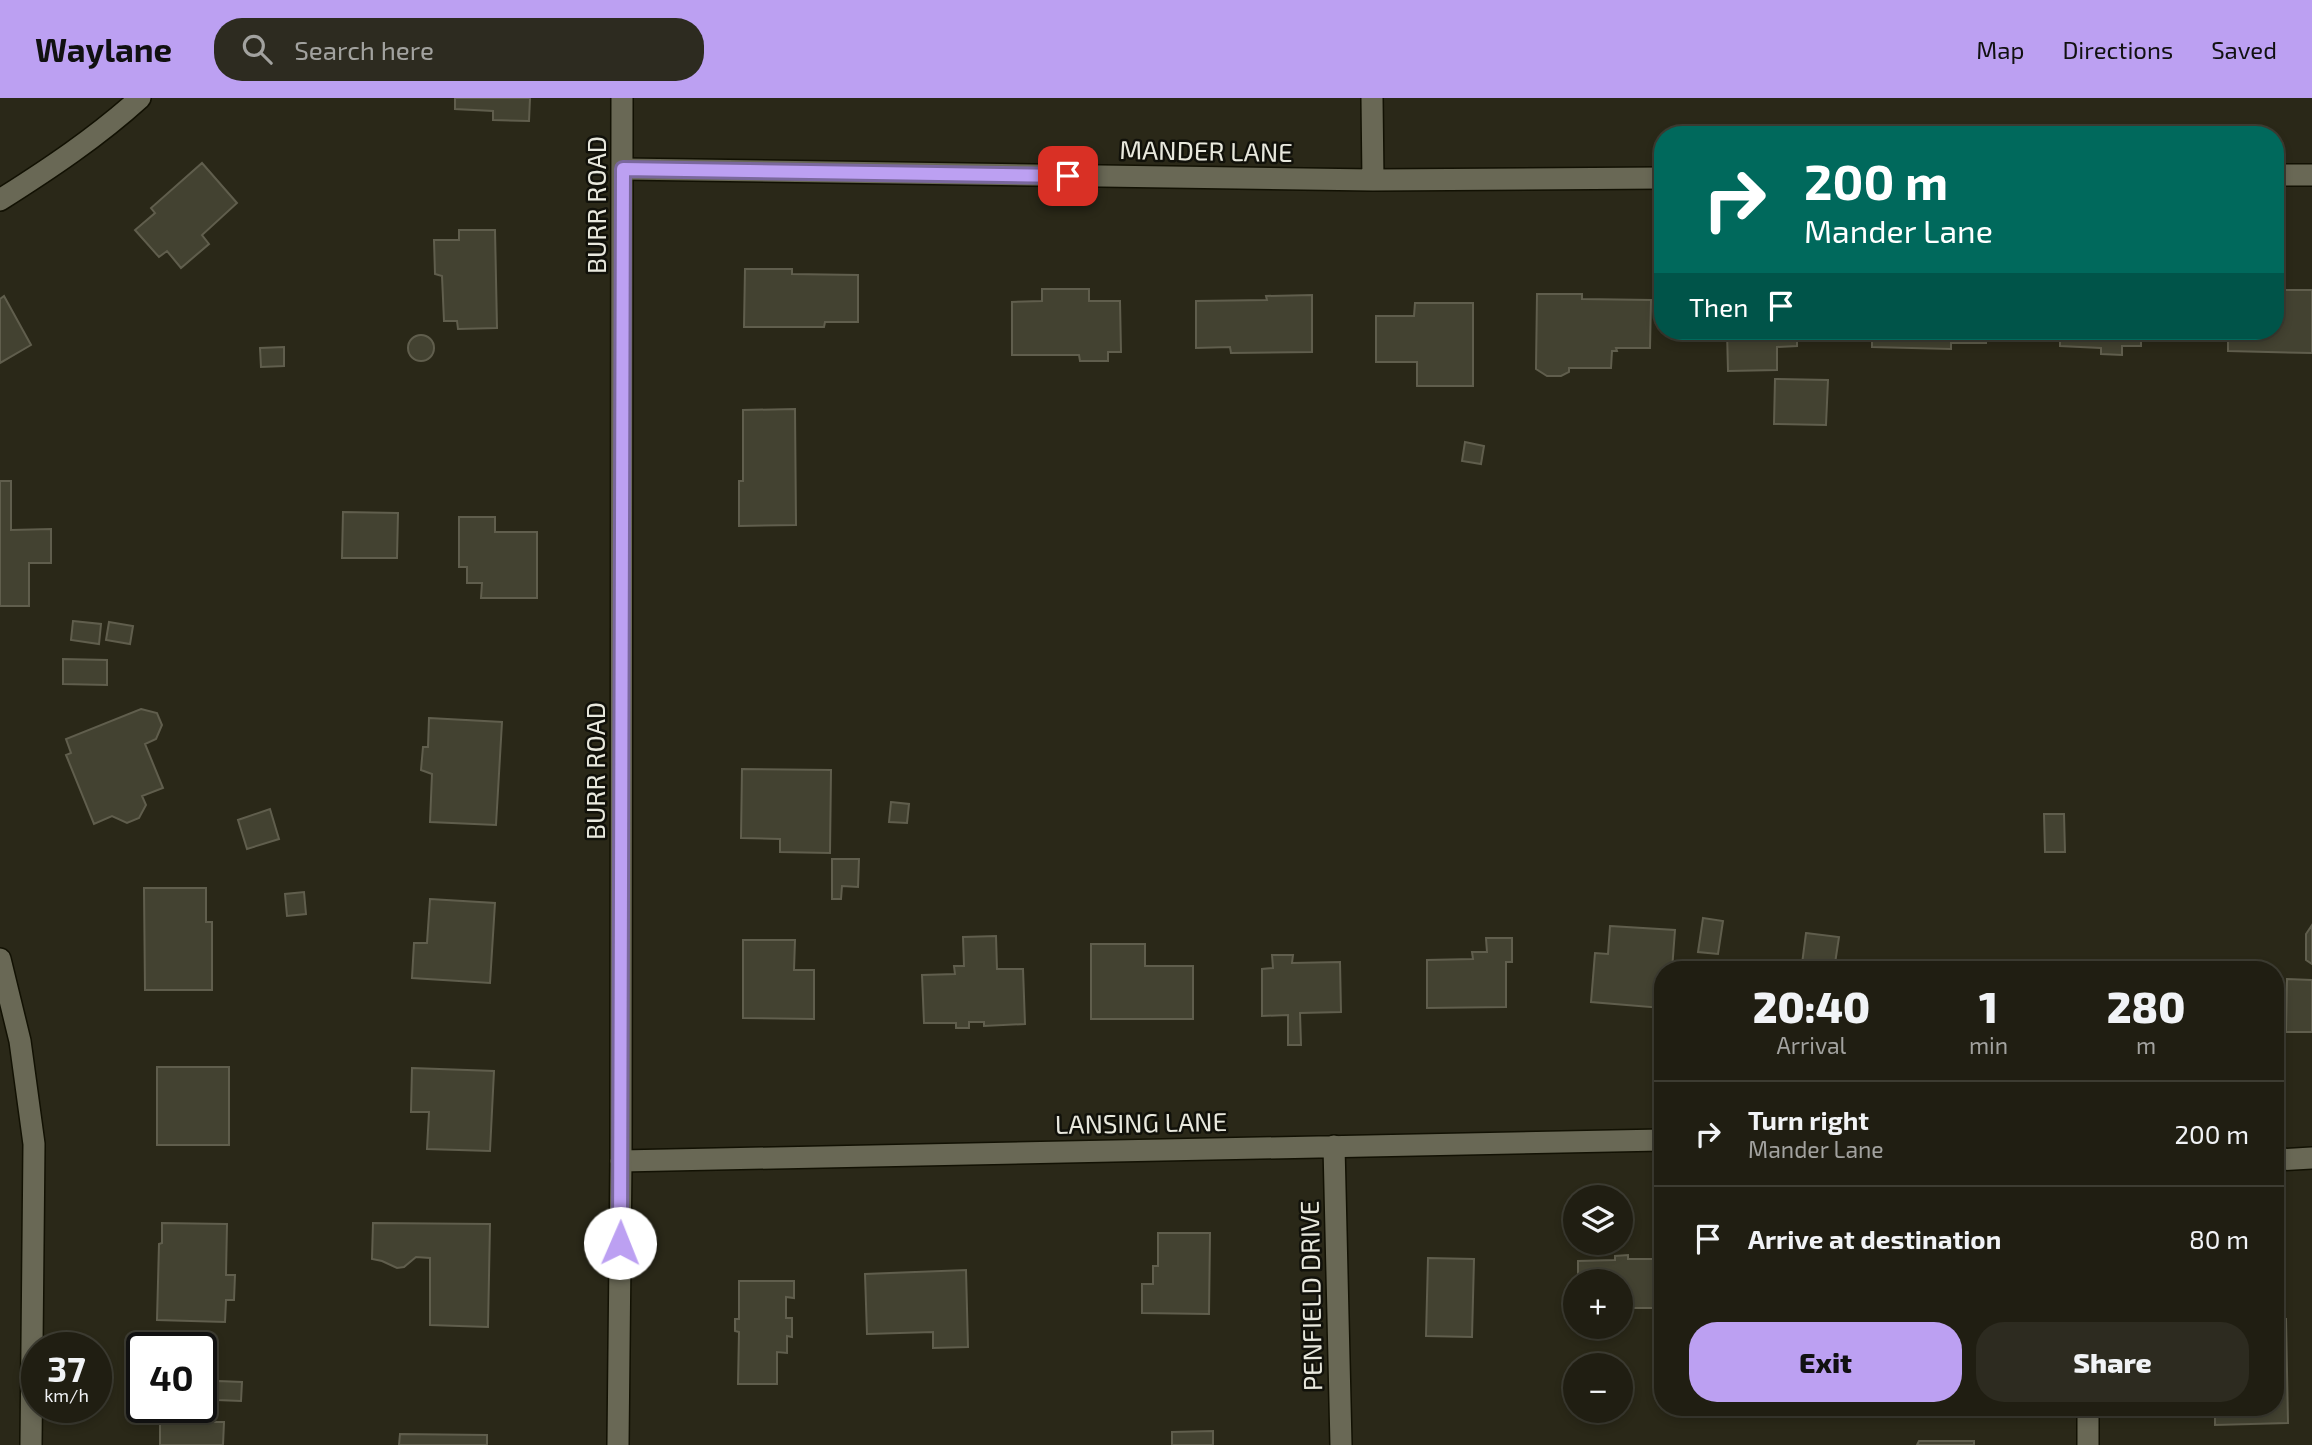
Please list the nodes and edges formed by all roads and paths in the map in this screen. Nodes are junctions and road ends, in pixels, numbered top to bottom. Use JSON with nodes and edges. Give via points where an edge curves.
{"nodes":[{"id":1,"x":140,"y":98,"type":"edge"},
{"id":2,"x":622,"y":98,"type":"edge"},
{"id":3,"x":1372,"y":98,"type":"edge"},
{"id":4,"x":623,"y":169,"type":"junction"},
{"id":5,"x":2284,"y":175,"type":"edge"},
{"id":6,"x":2312,"y":175,"type":"edge"},
{"id":7,"x":1654,"y":178,"type":"edge"},
{"id":8,"x":1373,"y":180,"type":"junction"},
{"id":9,"x":0,"y":200,"type":"edge"},
{"id":10,"x":0,"y":959,"type":"edge"},
{"id":11,"x":1654,"y":1140,"type":"edge"},
{"id":12,"x":1334,"y":1146,"type":"junction"},
{"id":13,"x":2312,"y":1158,"type":"edge"},
{"id":14,"x":2284,"y":1160,"type":"edge"},
{"id":15,"x":621,"y":1161,"type":"junction"},
{"id":16,"x":2088,"y":1416,"type":"edge"},
{"id":17,"x":31,"y":1445,"type":"edge"},
{"id":18,"x":618,"y":1445,"type":"edge"},
{"id":19,"x":1341,"y":1445,"type":"edge"},
{"id":20,"x":2088,"y":1445,"type":"edge"}],
"edges":[{"from":1,"to":9,"type":"street","via":[[111,124]]},
{"from":2,"to":4,"type":"street","name":"BURR ROAD"},
{"from":3,"to":8,"type":"street"},
{"from":4,"to":8,"type":"street","name":"MANDER LANE"},
{"from":4,"to":15,"type":"street","name":"BURR ROAD"},
{"from":5,"to":6,"type":"street"},
{"from":7,"to":8,"type":"street","name":"MANDER LANE"},
{"from":10,"to":17,"type":"street","via":[[20,1041],[34,1144]]},
{"from":11,"to":12,"type":"street","name":"LANSING LANE"},
{"from":12,"to":15,"type":"street","name":"LANSING LANE"},
{"from":12,"to":19,"type":"street","name":"PENFIELD DRIVE"},
{"from":13,"to":14,"type":"street"},
{"from":15,"to":18,"type":"street","name":"BURR ROAD"},
{"from":16,"to":20,"type":"street"}]}
